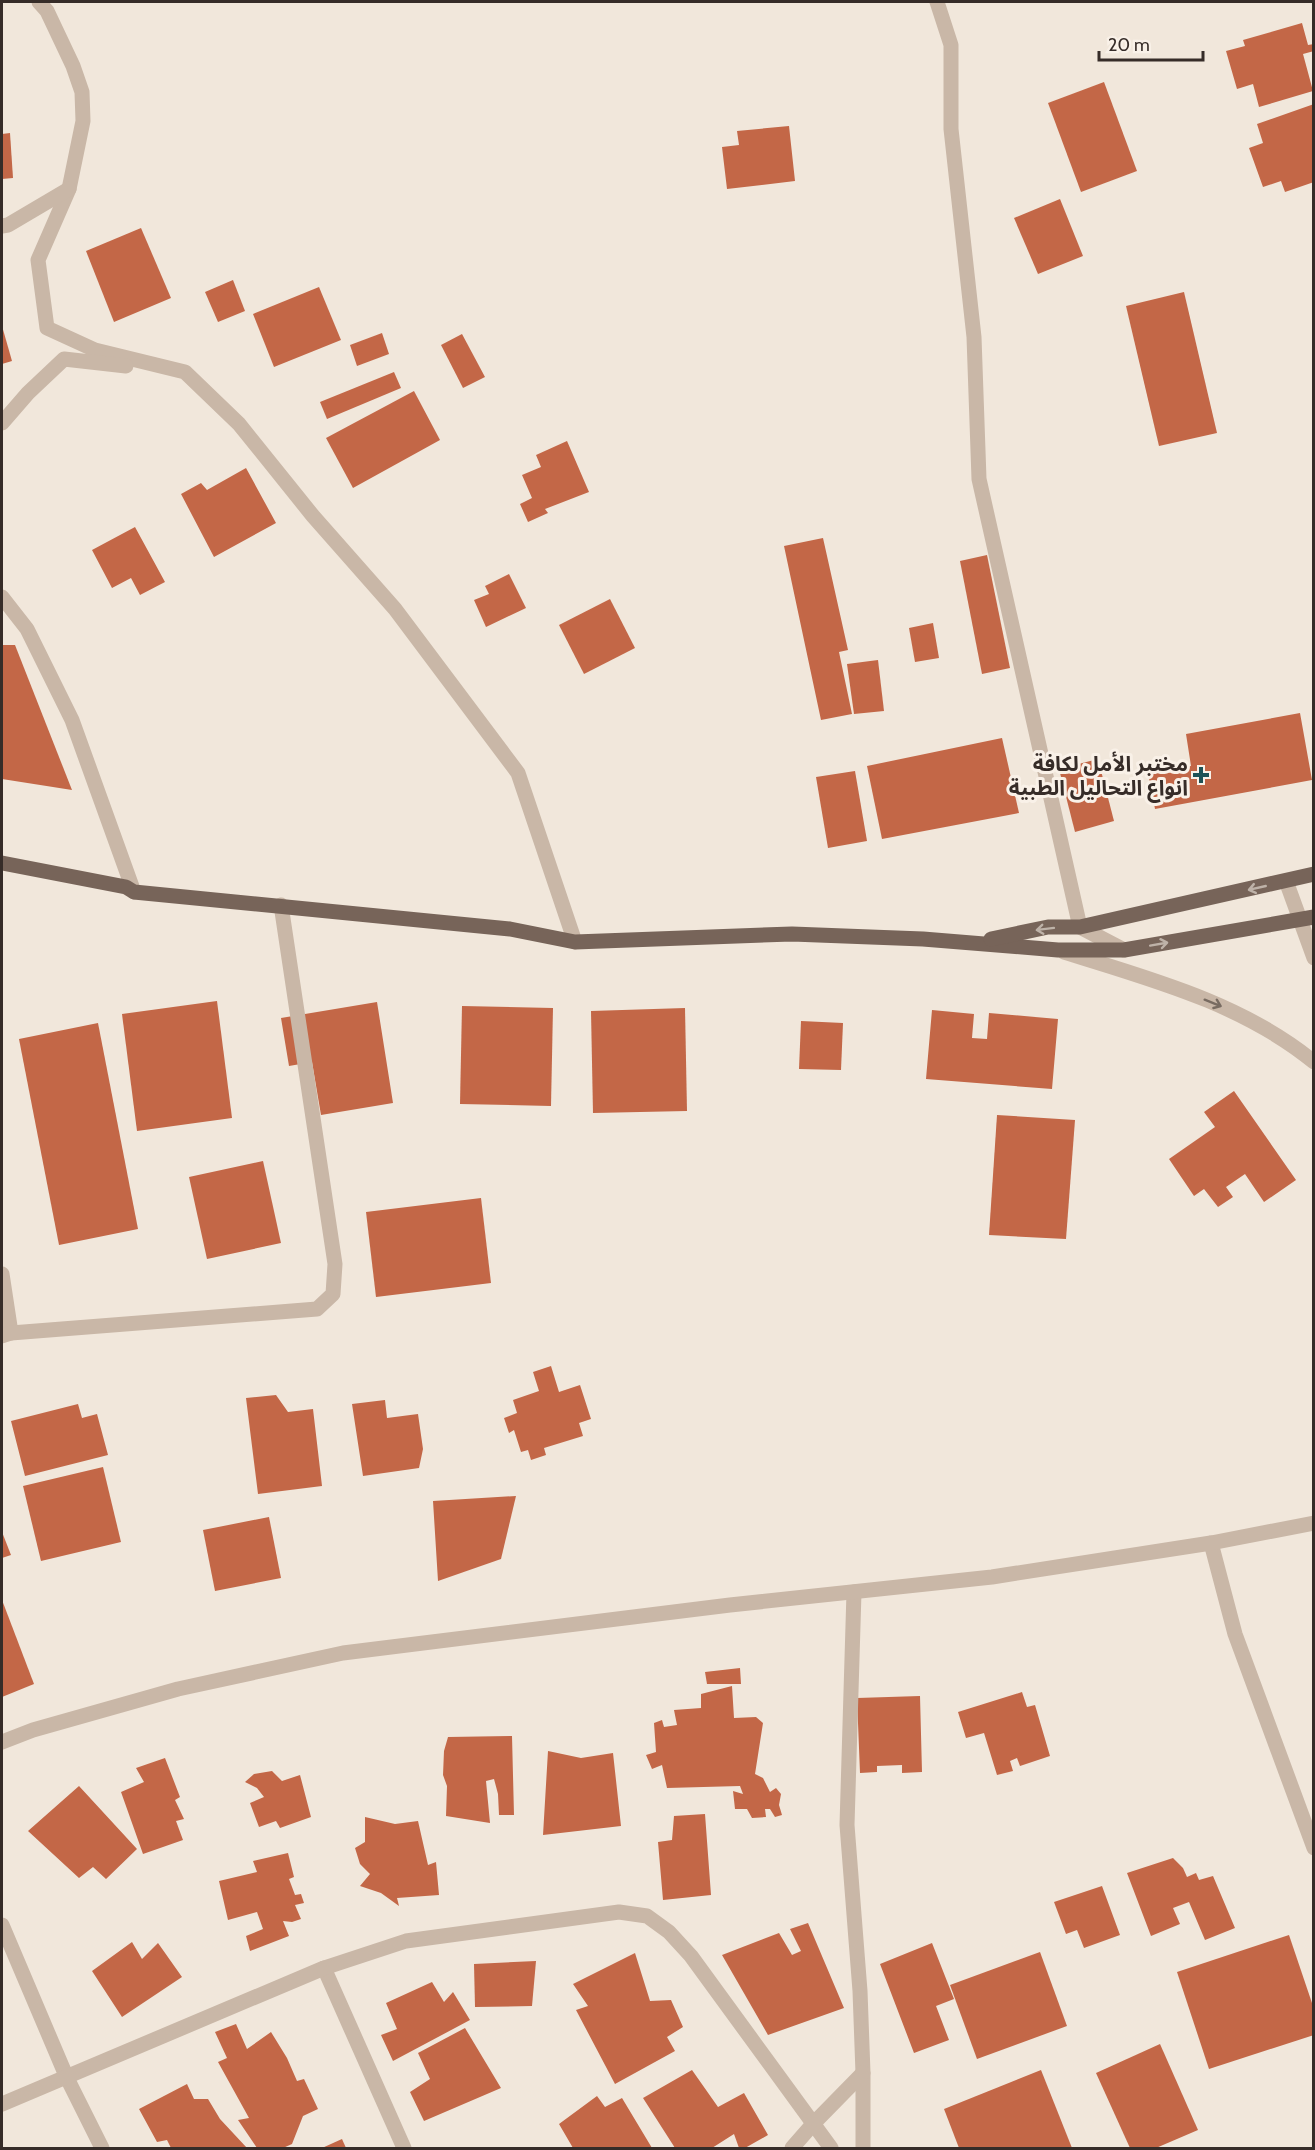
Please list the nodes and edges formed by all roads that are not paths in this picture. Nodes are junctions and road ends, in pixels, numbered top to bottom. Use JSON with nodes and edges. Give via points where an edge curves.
{"nodes":[{"id":1,"x":39,"y":2,"type":"edge"},
{"id":2,"x":937,"y":2,"type":"edge"},
{"id":3,"x":69,"y":189,"type":"junction"},
{"id":4,"x":2,"y":226,"type":"edge"},
{"id":5,"x":185,"y":372,"type":"junction"},
{"id":6,"x":2,"y":423,"type":"edge"},
{"id":7,"x":2,"y":597,"type":"edge"},
{"id":8,"x":2,"y":863,"type":"edge"},
{"id":9,"x":1314,"y":873,"type":"edge"},
{"id":10,"x":1286,"y":881,"type":"junction"},
{"id":11,"x":134,"y":892,"type":"junction"},
{"id":12,"x":281,"y":905,"type":"junction"},
{"id":13,"x":1306,"y":919,"type":"edge"},
{"id":14,"x":1080,"y":927,"type":"junction"},
{"id":15,"x":575,"y":942,"type":"junction"},
{"id":16,"x":975,"y":942,"type":"junction"},
{"id":17,"x":1058,"y":950,"type":"junction"},
{"id":18,"x":1124,"y":950,"type":"junction"},
{"id":19,"x":1314,"y":958,"type":"edge"},
{"id":20,"x":1314,"y":1062,"type":"edge"},
{"id":21,"x":2,"y":1274,"type":"edge"},
{"id":22,"x":6,"y":1334,"type":"edge"},
{"id":23,"x":1314,"y":1523,"type":"edge"},
{"id":24,"x":1211,"y":1543,"type":"junction"},
{"id":25,"x":854,"y":1592,"type":"junction"},
{"id":26,"x":2,"y":1742,"type":"edge"},
{"id":27,"x":1314,"y":1848,"type":"edge"},
{"id":28,"x":2,"y":1925,"type":"edge"},
{"id":29,"x":324,"y":1968,"type":"junction"},
{"id":30,"x":863,"y":2073,"type":"junction"},
{"id":31,"x":67,"y":2078,"type":"junction"},
{"id":32,"x":2,"y":2104,"type":"edge"},
{"id":33,"x":813,"y":2124,"type":"junction"},
{"id":34,"x":102,"y":2148,"type":"edge"},
{"id":35,"x":404,"y":2148,"type":"edge"},
{"id":36,"x":792,"y":2148,"type":"edge"},
{"id":37,"x":831,"y":2148,"type":"edge"},
{"id":38,"x":863,"y":2148,"type":"edge"}],
"edges":[{"from":1,"to":3,"type":"street","via":[[47,11],[82,92],[83,121]]},
{"from":2,"to":14,"type":"street","via":[[951,45],[951,129],[974,337],[979,479]]},
{"from":3,"to":4,"type":"street"},
{"from":3,"to":5,"type":"street","via":[[38,260],[47,328],[95,350]]},
{"from":5,"to":6,"type":"street","via":[[64,359]]},
{"from":5,"to":15,"type":"street","via":[[239,424],[395,609],[518,773]]},
{"from":7,"to":11,"type":"street","via":[[27,629],[72,720]]},
{"from":8,"to":11,"type":"main road","via":[[126,886]]},
{"from":9,"to":10,"type":"main road"},
{"from":10,"to":13,"type":"street"},
{"from":10,"to":14,"type":"main road","one_way":true},
{"from":11,"to":12,"type":"main road"},
{"from":12,"to":15,"type":"main road","via":[[338,914],[510,929]]},
{"from":12,"to":22,"type":"street","via":[[335,1264],[333,1294],[317,1309]]},
{"from":18,"to":13,"type":"main road","one_way":true},
{"from":13,"to":19,"type":"street"},
{"from":14,"to":16,"type":"main road","one_way":true,"via":[[1048,927]]},
{"from":14,"to":18,"type":"street"},
{"from":15,"to":16,"type":"main road","via":[[792,934]]},
{"from":16,"to":17,"type":"main road"},
{"from":17,"to":18,"type":"main road"},
{"from":17,"to":20,"type":"street","one_way":true,"via":[[1235,1012]]},
{"from":21,"to":22,"type":"street"},
{"from":23,"to":24,"type":"street"},
{"from":24,"to":25,"type":"street","via":[[992,1577]]},
{"from":24,"to":27,"type":"street","via":[[1235,1634]]},
{"from":25,"to":26,"type":"street","via":[[343,1653],[178,1689]]},
{"from":25,"to":30,"type":"street","via":[[847,1825]]},
{"from":28,"to":31,"type":"street"},
{"from":29,"to":31,"type":"street"},
{"from":29,"to":33,"type":"street","via":[[406,1941],[450,1933],[619,1912],[647,1916],[691,1956]]},
{"from":29,"to":35,"type":"street"},
{"from":30,"to":33,"type":"street"},
{"from":30,"to":38,"type":"street"},
{"from":31,"to":32,"type":"street"},
{"from":31,"to":34,"type":"street"},
{"from":33,"to":36,"type":"street"},
{"from":33,"to":37,"type":"street"}]}
